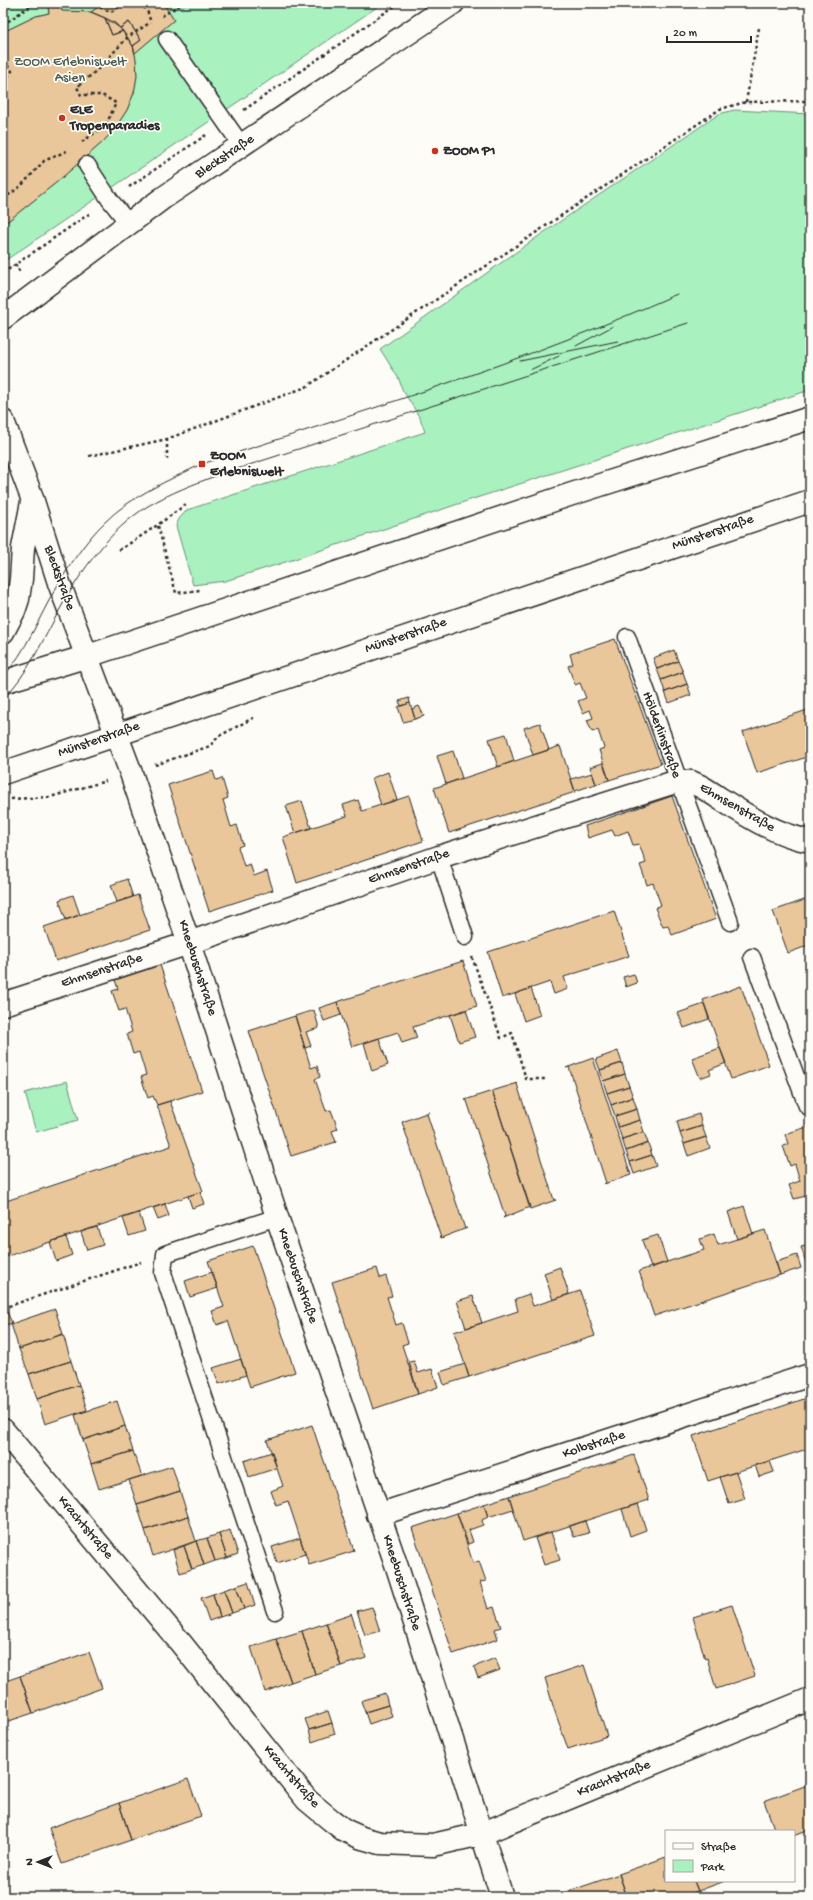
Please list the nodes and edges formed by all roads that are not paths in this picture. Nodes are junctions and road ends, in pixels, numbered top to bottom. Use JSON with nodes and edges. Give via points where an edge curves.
{"nodes":[{"id":1,"x":453,"y":3,"type":"edge"},
{"id":2,"x":167,"y":39,"type":"dead end"},
{"id":3,"x":242,"y":146,"type":"junction"},
{"id":4,"x":87,"y":165,"type":"dead end"},
{"id":5,"x":129,"y":224,"type":"junction"},
{"id":6,"x":3,"y":318,"type":"edge"},
{"id":7,"x":810,"y":418,"type":"edge"},
{"id":8,"x":3,"y":421,"type":"edge"},
{"id":9,"x":32,"y":499,"type":"junction"},
{"id":10,"x":810,"y":501,"type":"edge"},
{"id":11,"x":3,"y":632,"type":"edge"},
{"id":12,"x":627,"y":637,"type":"dead end"},
{"id":13,"x":88,"y":656,"type":"junction"},
{"id":14,"x":3,"y":682,"type":"edge"},
{"id":15,"x":117,"y":734,"type":"junction"},
{"id":16,"x":3,"y":773,"type":"edge"},
{"id":17,"x":678,"y":781,"type":"junction"},
{"id":18,"x":810,"y":841,"type":"edge"},
{"id":19,"x":439,"y":857,"type":"junction"},
{"id":20,"x":730,"y":922,"type":"dead end"},
{"id":21,"x":465,"y":937,"type":"road end"},
{"id":22,"x":189,"y":943,"type":"junction"},
{"id":23,"x":752,"y":957,"type":"dead end"},
{"id":24,"x":3,"y":1004,"type":"edge"},
{"id":25,"x":810,"y":1105,"type":"edge"},
{"id":26,"x":277,"y":1217,"type":"junction"},
{"id":27,"x":810,"y":1376,"type":"edge"},
{"id":28,"x":3,"y":1430,"type":"edge"},
{"id":29,"x":378,"y":1515,"type":"junction"},
{"id":30,"x":275,"y":1610,"type":"dead end"},
{"id":31,"x":810,"y":1699,"type":"edge"},
{"id":32,"x":481,"y":1834,"type":"junction"},
{"id":33,"x":502,"y":1897,"type":"edge"}],
"edges":[{"from":1,"to":3,"type":"street","name":"Bleckstraße"},
{"from":2,"to":3,"type":"lane"},
{"from":3,"to":5,"type":"street","name":"Bleckstraße","via":[[163,198]]},
{"from":4,"to":5,"type":"lane"},
{"from":5,"to":6,"type":"street","name":"Bleckstraße"},
{"from":7,"to":13,"type":"street","via":[[572,494]]},
{"from":8,"to":9,"type":"street","name":"Bleckstraße"},
{"from":9,"to":11,"type":"street","name":"Bleckstraße","via":[[23,548],[22,579],[18,599]]},
{"from":9,"to":13,"type":"street","name":"Bleckstraße","via":[[60,584]]},
{"from":10,"to":15,"type":"street","name":"Münsterstraße"},
{"from":12,"to":17,"type":"lane","name":"Hölderlinstraße"},
{"from":13,"to":14,"type":"street"},
{"from":13,"to":15,"type":"street","name":"Kneebuschstraße"},
{"from":15,"to":16,"type":"street","name":"Münsterstraße"},
{"from":15,"to":22,"type":"street","name":"Kneebuschstraße"},
{"from":17,"to":18,"type":"street","name":"Ehmsenstraße","via":[[691,782],[702,787],[772,830]]},
{"from":17,"to":19,"type":"street","name":"Ehmsenstraße"},
{"from":17,"to":20,"type":"lane","name":"Hölderlinstraße"},
{"from":19,"to":21,"type":"lane"},
{"from":19,"to":22,"type":"street","name":"Ehmsenstraße"},
{"from":22,"to":24,"type":"street","name":"Ehmsenstraße"},
{"from":22,"to":26,"type":"street","name":"Kneebuschstraße"},
{"from":23,"to":25,"type":"lane","via":[[807,1106]]},
{"from":26,"to":29,"type":"street","name":"Kneebuschstraße"},
{"from":26,"to":30,"type":"lane","via":[[165,1254],[163,1273]]},
{"from":27,"to":29,"type":"street","name":"Kolbstraße"},
{"from":28,"to":32,"type":"street","name":"Krachtstraße","via":[[180,1642],[307,1800],[344,1830],[380,1843],[433,1845]]},
{"from":29,"to":32,"type":"street","name":"Kneebuschstraße","via":[[398,1570]]},
{"from":31,"to":32,"type":"street","name":"Krachtstraße"},
{"from":32,"to":33,"type":"street","name":"Kneebuschstraße"}]}
